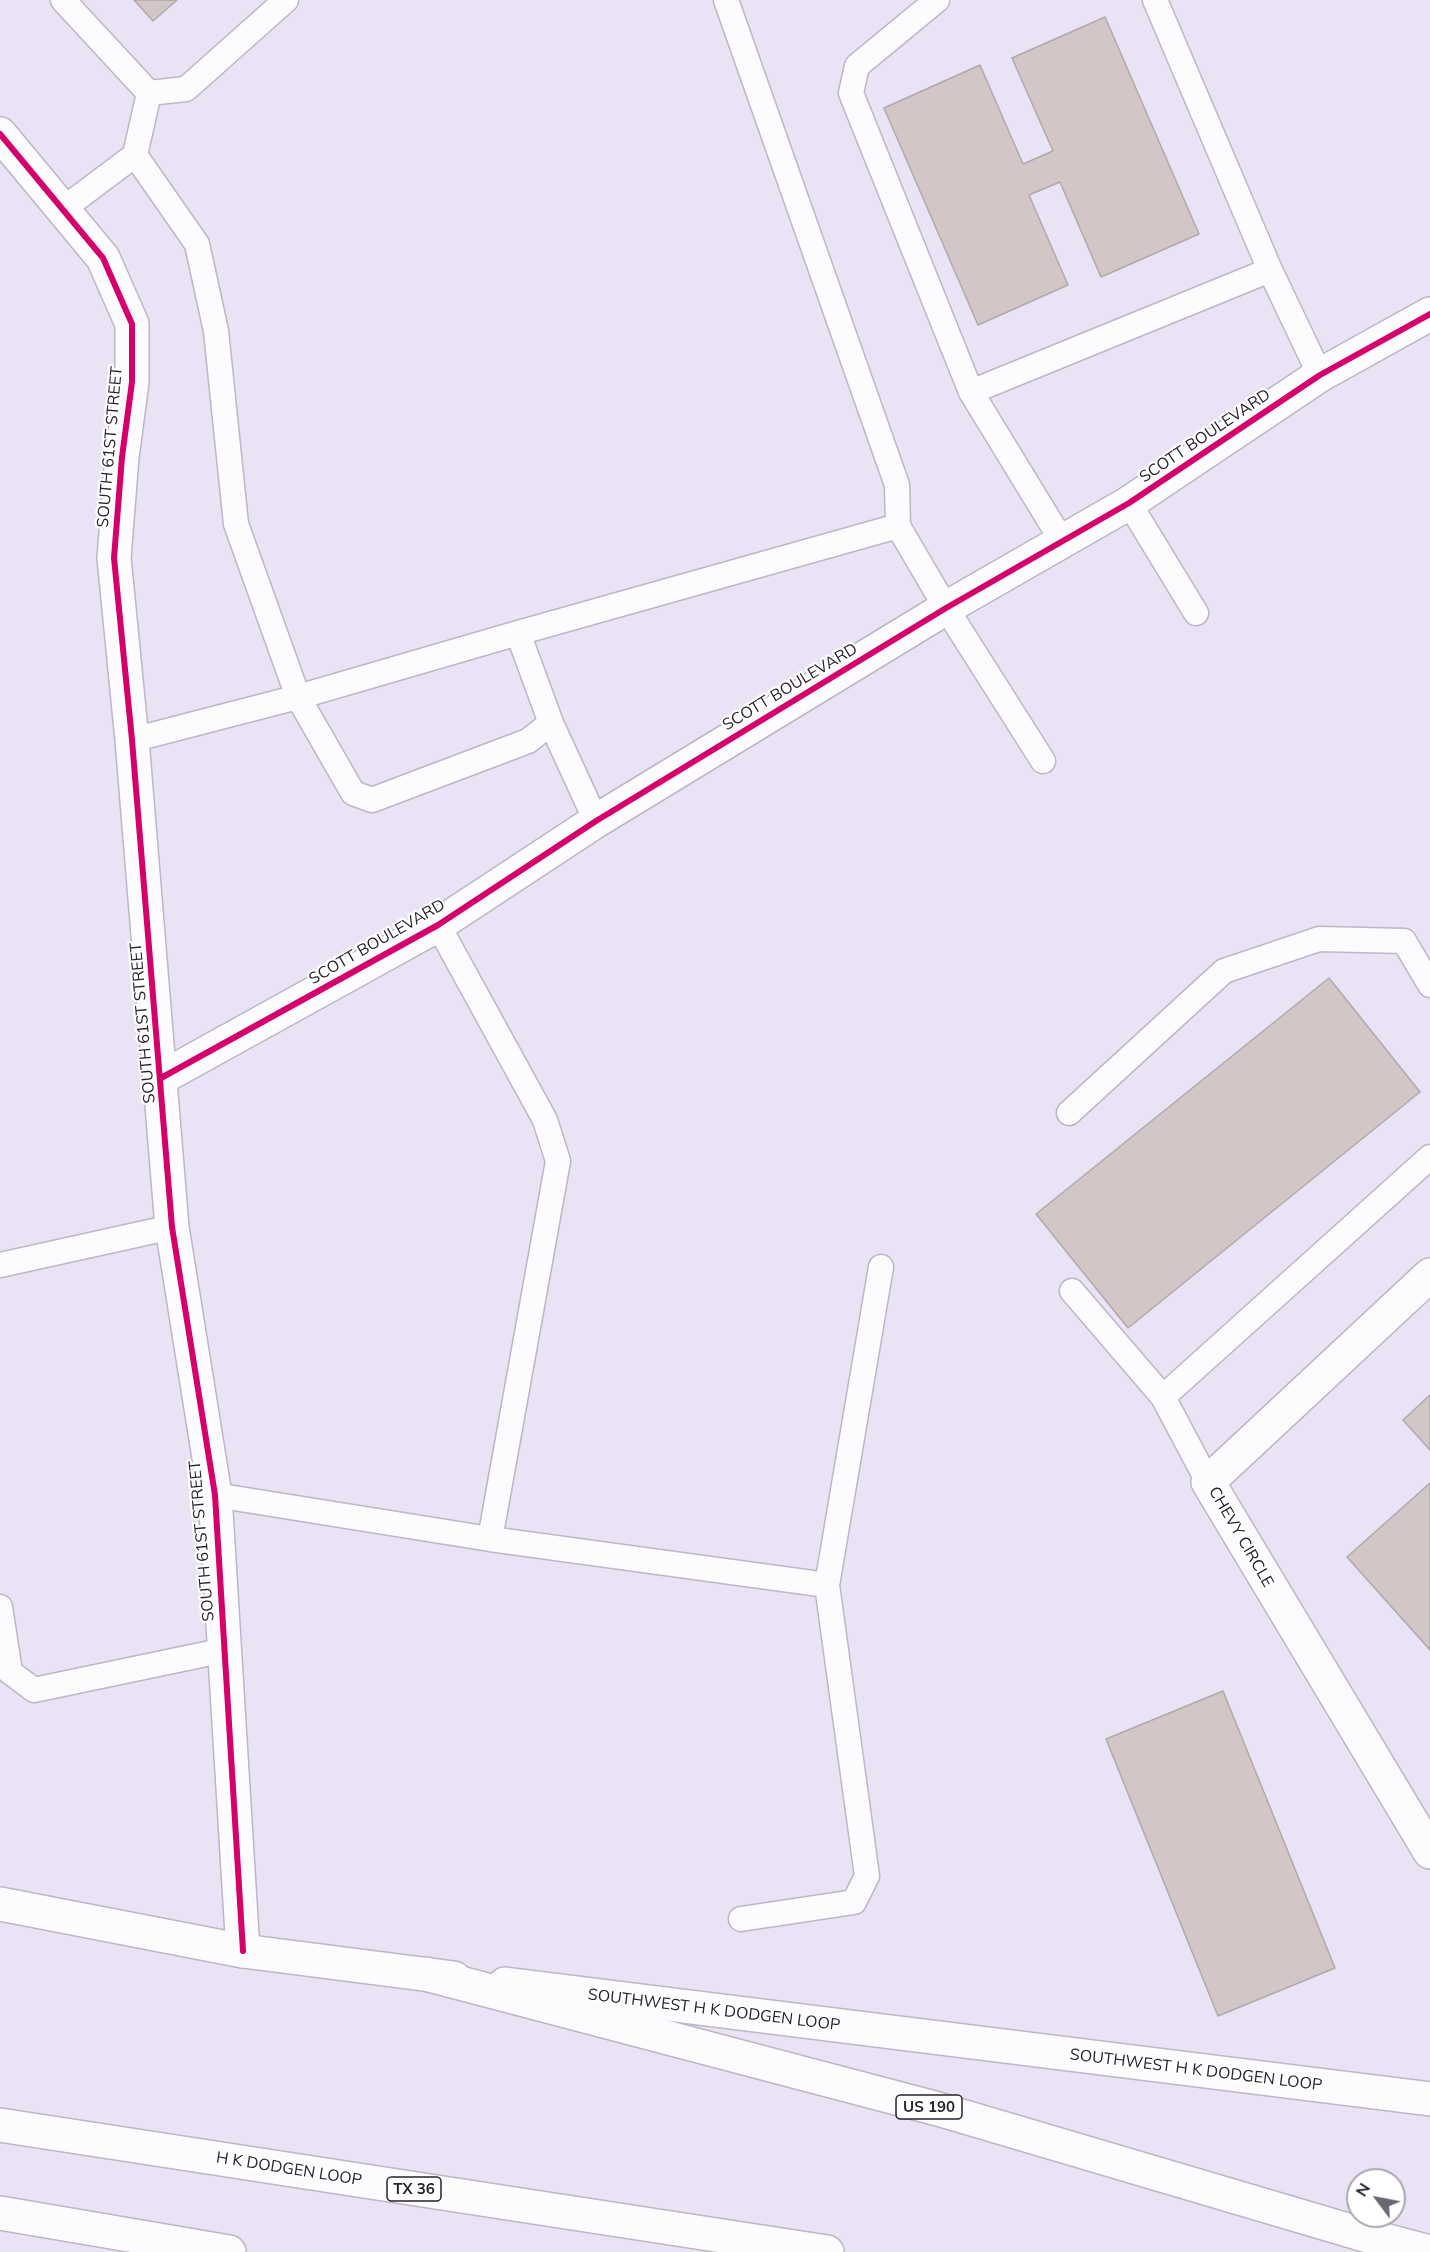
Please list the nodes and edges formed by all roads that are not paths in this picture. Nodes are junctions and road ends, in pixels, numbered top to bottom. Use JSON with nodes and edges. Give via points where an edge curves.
{"nodes":[{"id":1,"x":63,"y":0,"type":"edge"},
{"id":2,"x":286,"y":0,"type":"edge"},
{"id":3,"x":726,"y":0,"type":"edge"},
{"id":4,"x":937,"y":0,"type":"edge"},
{"id":5,"x":1155,"y":0,"type":"edge"},
{"id":6,"x":150,"y":93,"type":"junction"},
{"id":7,"x":0,"y":134,"type":"edge"},
{"id":8,"x":135,"y":155,"type":"junction"},
{"id":9,"x":63,"y":209,"type":"junction"},
{"id":10,"x":1270,"y":270,"type":"junction"},
{"id":11,"x":1430,"y":314,"type":"edge"},
{"id":12,"x":1320,"y":375,"type":"junction"},
{"id":13,"x":971,"y":392,"type":"junction"},
{"id":14,"x":1129,"y":503,"type":"junction"},
{"id":15,"x":898,"y":526,"type":"junction"},
{"id":16,"x":1062,"y":541,"type":"junction"},
{"id":17,"x":946,"y":608,"type":"junction"},
{"id":18,"x":1196,"y":613,"type":"dead end"},
{"id":19,"x":518,"y":633,"type":"junction"},
{"id":20,"x":298,"y":697,"type":"junction"},
{"id":21,"x":551,"y":723,"type":"junction"},
{"id":22,"x":132,"y":740,"type":"junction"},
{"id":23,"x":1043,"y":761,"type":"dead end"},
{"id":24,"x":596,"y":821,"type":"junction"},
{"id":25,"x":438,"y":925,"type":"junction"},
{"id":26,"x":1430,"y":985,"type":"edge"},
{"id":27,"x":161,"y":1078,"type":"junction"},
{"id":28,"x":1069,"y":1113,"type":"dead end"},
{"id":29,"x":1430,"y":1157,"type":"edge"},
{"id":30,"x":172,"y":1227,"type":"junction"},
{"id":31,"x":0,"y":1265,"type":"edge"},
{"id":32,"x":881,"y":1267,"type":"dead end"},
{"id":33,"x":1430,"y":1275,"type":"edge"},
{"id":34,"x":1072,"y":1291,"type":"dead end"},
{"id":35,"x":1163,"y":1397,"type":"junction"},
{"id":36,"x":1208,"y":1482,"type":"junction"},
{"id":37,"x":215,"y":1495,"type":"junction"},
{"id":38,"x":490,"y":1539,"type":"junction"},
{"id":39,"x":828,"y":1586,"type":"junction"},
{"id":40,"x":0,"y":1607,"type":"edge"},
{"id":41,"x":225,"y":1650,"type":"junction"},
{"id":42,"x":1430,"y":1852,"type":"edge"},
{"id":43,"x":0,"y":1904,"type":"edge"},
{"id":44,"x":741,"y":1919,"type":"dead end"},
{"id":45,"x":243,"y":1951,"type":"junction"},
{"id":46,"x":426,"y":1974,"type":"junction"},
{"id":47,"x":1430,"y":2099,"type":"edge"},
{"id":48,"x":0,"y":2125,"type":"edge"},
{"id":49,"x":0,"y":2213,"type":"edge"},
{"id":50,"x":229,"y":2252,"type":"edge"},
{"id":51,"x":827,"y":2252,"type":"edge"},
{"id":52,"x":1430,"y":2252,"type":"edge"}],
"edges":[{"from":1,"to":6,"type":"lane"},
{"from":2,"to":6,"type":"lane","via":[[186,89]]},
{"from":3,"to":15,"type":"lane","via":[[897,484]]},
{"from":4,"to":13,"type":"lane","via":[[857,66],[851,93]]},
{"from":5,"to":10,"type":"lane"},
{"from":6,"to":8,"type":"lane"},
{"from":7,"to":9,"type":"main road","name":"SOUTH 61ST STREET"},
{"from":8,"to":9,"type":"lane"},
{"from":8,"to":20,"type":"lane","via":[[197,244],[216,331],[236,524]]},
{"from":9,"to":22,"type":"main road","name":"SOUTH 61ST STREET","via":[[103,258],[132,324],[132,382],[114,558]]},
{"from":10,"to":12,"type":"lane"},
{"from":10,"to":13,"type":"lane"},
{"from":11,"to":12,"type":"main road","name":"SCOTT BOULEVARD"},
{"from":12,"to":14,"type":"main road","name":"SCOTT BOULEVARD"},
{"from":13,"to":16,"type":"lane"},
{"from":14,"to":16,"type":"main road","name":"SCOTT BOULEVARD"},
{"from":14,"to":18,"type":"lane"},
{"from":15,"to":17,"type":"lane"},
{"from":15,"to":19,"type":"lane"},
{"from":16,"to":17,"type":"main road","name":"SCOTT BOULEVARD"},
{"from":17,"to":23,"type":"lane"},
{"from":17,"to":24,"type":"main road","name":"SCOTT BOULEVARD"},
{"from":19,"to":20,"type":"lane"},
{"from":19,"to":21,"type":"lane"},
{"from":20,"to":21,"type":"lane","via":[[352,793],[372,800],[528,741]]},
{"from":20,"to":22,"type":"lane"},
{"from":21,"to":24,"type":"lane"},
{"from":22,"to":27,"type":"main road","name":"SOUTH 61ST STREET"},
{"from":24,"to":25,"type":"main road","name":"SCOTT BOULEVARD"},
{"from":25,"to":27,"type":"main road","name":"SCOTT BOULEVARD"},
{"from":25,"to":38,"type":"lane","via":[[545,1120],[558,1161]]},
{"from":26,"to":28,"type":"lane","via":[[1404,941],[1318,939],[1224,971]]},
{"from":27,"to":30,"type":"main road","name":"SOUTH 61ST STREET"},
{"from":29,"to":35,"type":"lane"},
{"from":30,"to":31,"type":"lane"},
{"from":30,"to":37,"type":"main road","name":"SOUTH 61ST STREET"},
{"from":32,"to":39,"type":"lane"},
{"from":33,"to":36,"type":"main road","name":"CHEVY CIRCLE"},
{"from":34,"to":35,"type":"lane"},
{"from":35,"to":36,"type":"lane"},
{"from":36,"to":42,"type":"main road","name":"CHEVY CIRCLE"},
{"from":37,"to":38,"type":"lane"},
{"from":37,"to":41,"type":"main road","name":"SOUTH 61ST STREET"},
{"from":38,"to":39,"type":"lane"},
{"from":39,"to":44,"type":"lane","via":[[867,1876],[854,1902]]},
{"from":40,"to":41,"type":"lane","via":[[10,1672],[34,1690]]},
{"from":41,"to":45,"type":"main road","name":"SOUTH 61ST STREET"},
{"from":43,"to":45,"type":"main road","name":"SOUTHWEST H K DODGEN LOOP","number":"US 190"},
{"from":45,"to":46,"type":"main road","name":"SOUTHWEST H K DODGEN LOOP","number":"US 190"},
{"from":46,"to":47,"type":"main road","name":"SOUTHWEST H K DODGEN LOOP"},
{"from":46,"to":52,"type":"main road","number":"US 190","via":[[938,2109]]},
{"from":48,"to":51,"type":"main road","name":"H K DODGEN LOOP","number":"TX 36"},
{"from":49,"to":50,"type":"main road"}]}
